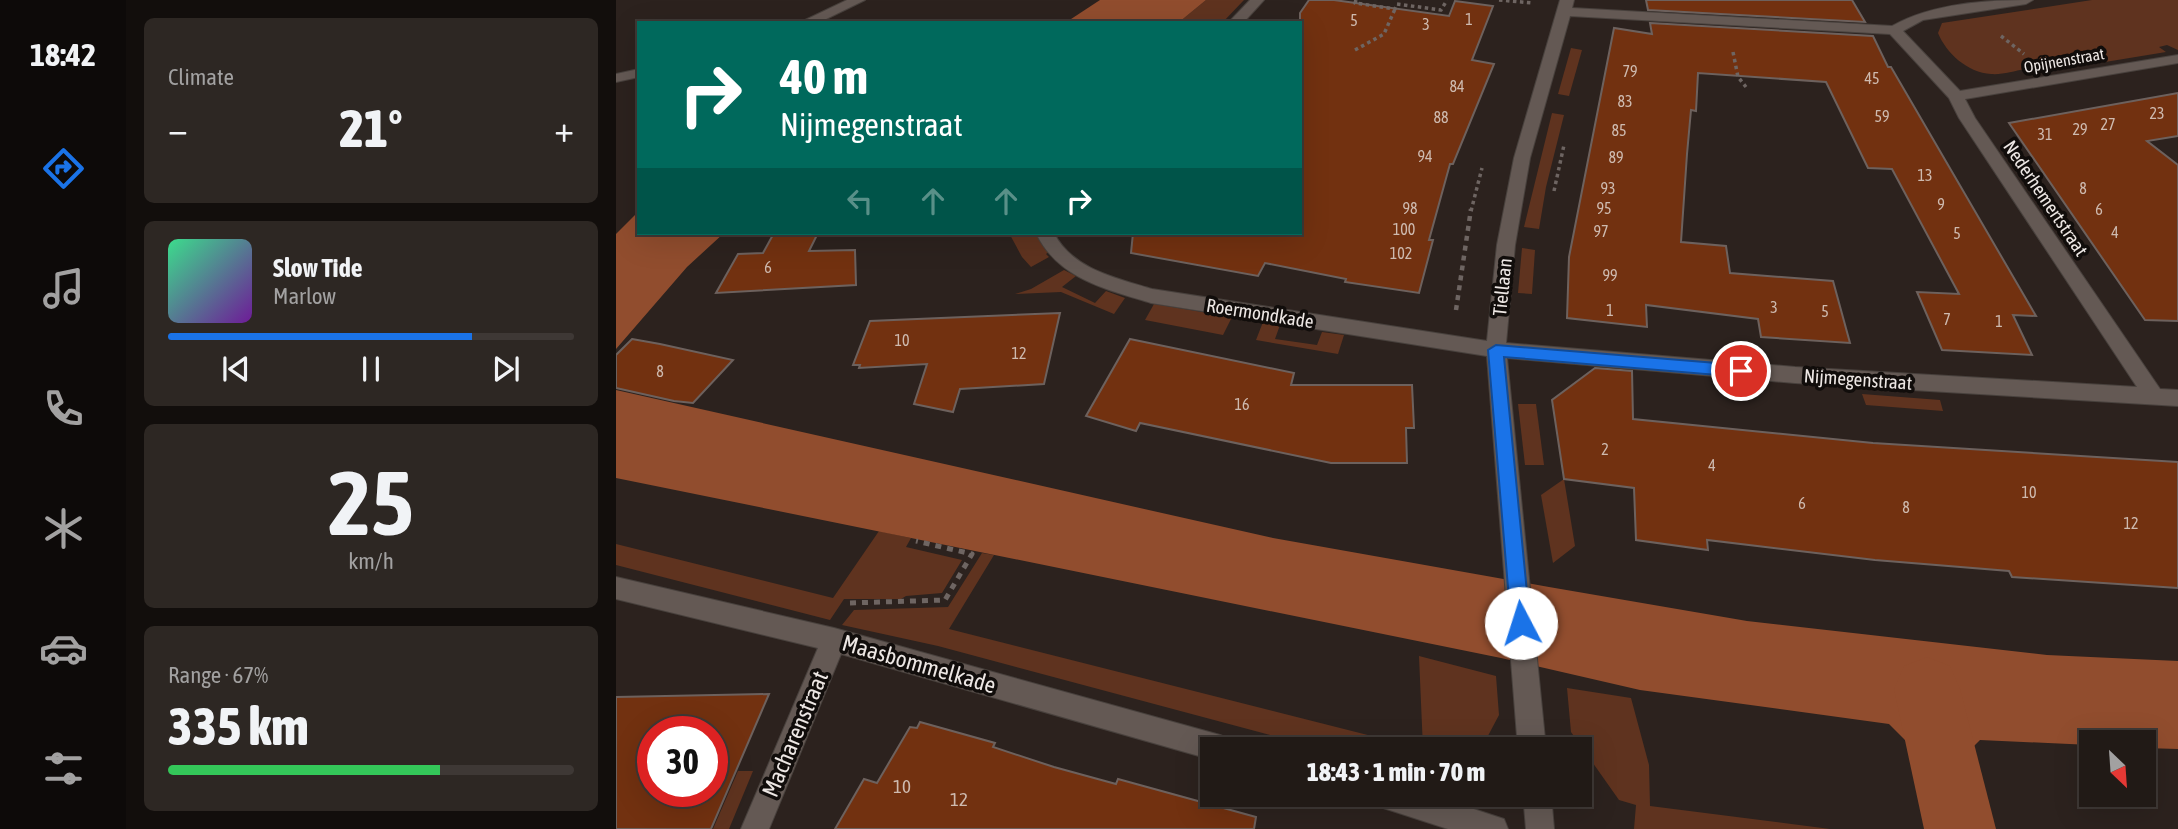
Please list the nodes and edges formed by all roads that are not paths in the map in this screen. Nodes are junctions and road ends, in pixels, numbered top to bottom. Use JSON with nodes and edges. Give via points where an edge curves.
{"nodes":[{"id":1,"x":858,"y":0,"type":"edge"},
{"id":2,"x":1257,"y":0,"type":"edge"},
{"id":3,"x":2026,"y":0,"type":"edge"},
{"id":4,"x":1566,"y":6,"type":"edge"},
{"id":5,"x":811,"y":21,"type":"edge"},
{"id":6,"x":1237,"y":21,"type":"edge"},
{"id":7,"x":1894,"y":30,"type":"junction"},
{"id":8,"x":2178,"y":59,"type":"edge"},
{"id":9,"x":637,"y":73,"type":"edge"},
{"id":10,"x":616,"y":78,"type":"edge"},
{"id":11,"x":1956,"y":96,"type":"junction"},
{"id":12,"x":1046,"y":235,"type":"edge"},
{"id":13,"x":1496,"y":350,"type":"junction"},
{"id":14,"x":2155,"y":398,"type":"junction"},
{"id":15,"x":2178,"y":398,"type":"edge"},
{"id":16,"x":616,"y":589,"type":"edge"},
{"id":17,"x":830,"y":639,"type":"junction"},
{"id":18,"x":1531,"y":737,"type":"edge"},
{"id":19,"x":1200,"y":743,"type":"edge"},
{"id":20,"x":1423,"y":807,"type":"edge"},
{"id":21,"x":1538,"y":807,"type":"edge"},
{"id":22,"x":755,"y":829,"type":"edge"},
{"id":23,"x":1494,"y":829,"type":"edge"},
{"id":24,"x":1540,"y":829,"type":"edge"}],
"edges":[{"from":1,"to":5,"type":"street"},
{"from":2,"to":6,"type":"street"},
{"from":3,"to":7,"type":"street","via":[[1919,16]]},
{"from":4,"to":7,"type":"street"},
{"from":4,"to":13,"type":"street","name":"Tiellaan","via":[[1522,158],[1506,245]]},
{"from":7,"to":11,"type":"street","name":"Nederhemertstraat"},
{"from":8,"to":11,"type":"street","name":"Opijnenstraat"},
{"from":9,"to":10,"type":"street"},
{"from":11,"to":14,"type":"street","name":"Nederhemertstraat"},
{"from":12,"to":13,"type":"street","name":"Roermondkade","via":[[1066,262],[1151,296]]},
{"from":13,"to":14,"type":"street","name":"Nijmegenstraat"},
{"from":13,"to":18,"type":"street","name":"Tiellaan"},
{"from":14,"to":15,"type":"street","name":"Nijmegenstraat"},
{"from":16,"to":17,"type":"street","name":"Maasbommelkade"},
{"from":17,"to":19,"type":"street","name":"Maasbommelkade"},
{"from":17,"to":22,"type":"street","name":"Macharenstraat"},
{"from":20,"to":23,"type":"street"},
{"from":21,"to":24,"type":"street"}]}
